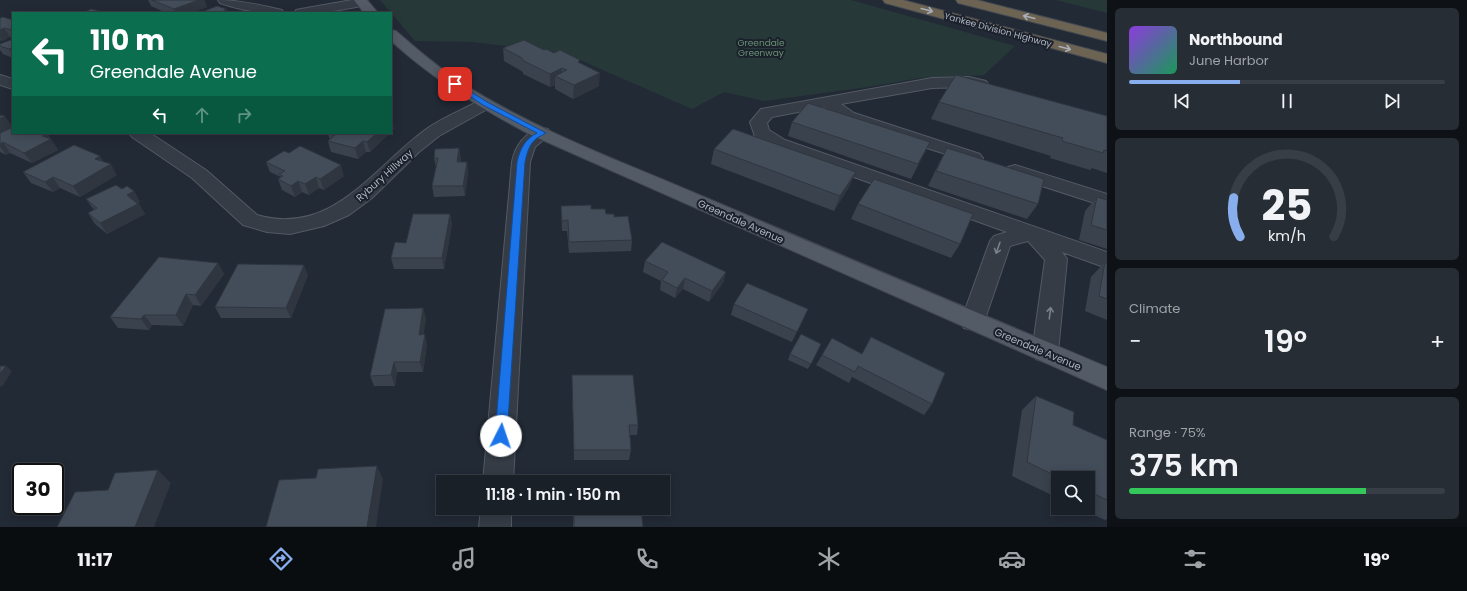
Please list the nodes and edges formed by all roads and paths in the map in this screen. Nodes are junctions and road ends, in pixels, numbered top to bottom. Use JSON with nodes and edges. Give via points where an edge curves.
{"nodes":[{"id":1,"x":224,"y":0,"type":"edge"},
{"id":2,"x":889,"y":0,"type":"edge"},
{"id":3,"x":962,"y":0,"type":"edge"},
{"id":4,"x":361,"y":1,"type":"edge"},
{"id":5,"x":272,"y":12,"type":"edge"},
{"id":6,"x":306,"y":12,"type":"edge"},
{"id":7,"x":370,"y":12,"type":"edge"},
{"id":8,"x":392,"y":35,"type":"edge"},
{"id":9,"x":1107,"y":37,"type":"edge"},
{"id":10,"x":1107,"y":60,"type":"edge"},
{"id":11,"x":0,"y":80,"type":"edge"},
{"id":12,"x":12,"y":84,"type":"edge"},
{"id":13,"x":996,"y":88,"type":"edge"},
{"id":14,"x":826,"y":102,"type":"junction"},
{"id":15,"x":485,"y":104,"type":"junction"},
{"id":16,"x":542,"y":133,"type":"junction"},
{"id":17,"x":139,"y":134,"type":"edge"},
{"id":18,"x":1107,"y":201,"type":"edge"},
{"id":19,"x":1033,"y":233,"type":"junction"},
{"id":20,"x":1107,"y":260,"type":"edge"},
{"id":21,"x":972,"y":321,"type":"junction"},
{"id":22,"x":1045,"y":352,"type":"junction"},
{"id":23,"x":1107,"y":378,"type":"edge"},
{"id":24,"x":499,"y":475,"type":"edge"},
{"id":25,"x":496,"y":515,"type":"edge"},
{"id":26,"x":495,"y":527,"type":"edge"}],
"edges":[{"from":1,"to":5,"type":"street"},
{"from":2,"to":10,"type":"highway","name":"Yankee Division Highway","one_way":true},
{"from":9,"to":3,"type":"highway","name":"Yankee Division Highway","one_way":true},
{"from":4,"to":6,"type":"street"},
{"from":4,"to":7,"type":"main road"},
{"from":8,"to":15,"type":"main road","name":"Greendale Avenue","via":[[426,63]]},
{"from":11,"to":12,"type":"street"},
{"from":13,"to":14,"type":"street","via":[[969,82],[932,83]]},
{"from":14,"to":18,"type":"street","via":[[848,117]]},
{"from":14,"to":19,"type":"street","via":[[768,113],[758,122],[761,133],[779,144]]},
{"from":15,"to":16,"type":"main road","name":"Greendale Avenue"},
{"from":15,"to":17,"type":"street","name":"Rybury Hillway","via":[[433,132],[369,190],[342,210],[317,221],[290,227],[250,220],[199,174]]},
{"from":16,"to":21,"type":"main road","name":"Greendale Avenue"},
{"from":16,"to":24,"type":"street","via":[[528,143],[521,162]]},
{"from":19,"to":20,"type":"street"},
{"from":19,"to":21,"type":"street","one_way":true,"via":[[1001,241]]},
{"from":22,"to":19,"type":"street","one_way":true,"via":[[1056,259]]},
{"from":21,"to":22,"type":"main road","name":"Greendale Avenue"},
{"from":22,"to":23,"type":"main road","name":"Greendale Avenue"},
{"from":25,"to":26,"type":"street"}]}
